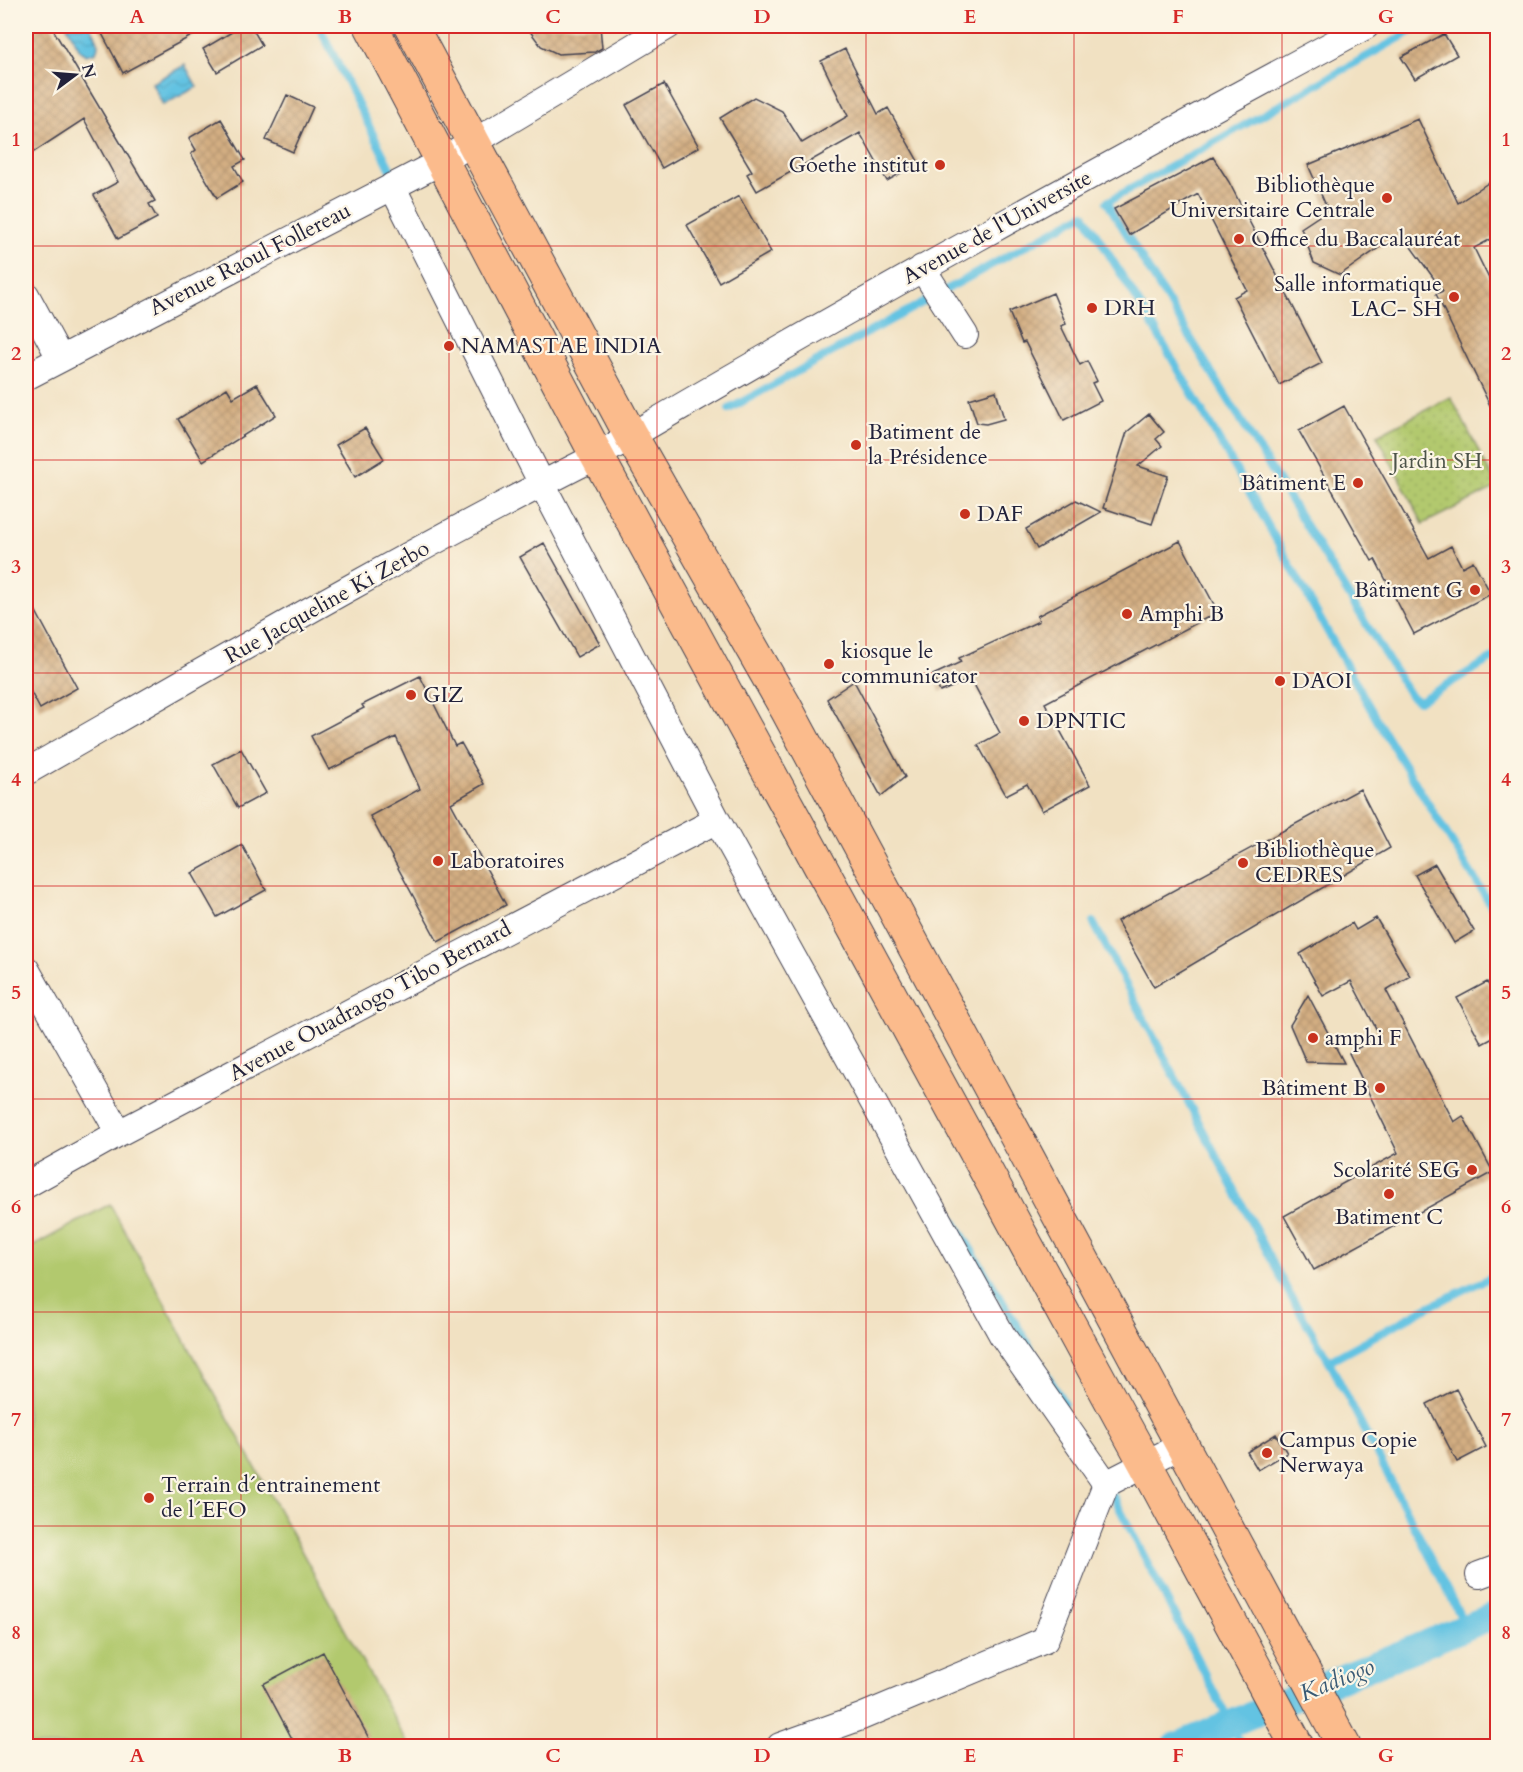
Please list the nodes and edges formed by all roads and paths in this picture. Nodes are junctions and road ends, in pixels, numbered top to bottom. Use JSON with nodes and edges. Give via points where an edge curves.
{"nodes":[{"id":1,"x":371,"y":26,"type":"edge"},
{"id":2,"x":411,"y":26,"type":"edge"},
{"id":3,"x":668,"y":26,"type":"edge"},
{"id":4,"x":1366,"y":26,"type":"edge"},
{"id":5,"x":474,"y":140,"type":"junction"},
{"id":6,"x":442,"y":161,"type":"junction"},
{"id":7,"x":392,"y":186,"type":"junction"},
{"id":8,"x":922,"y":268,"type":"junction"},
{"id":9,"x":26,"y":295,"type":"edge"},
{"id":10,"x":965,"y":335,"type":"dead end"},
{"id":11,"x":60,"y":358,"type":"junction"},
{"id":12,"x":26,"y":377,"type":"edge"},
{"id":13,"x":631,"y":436,"type":"junction"},
{"id":14,"x":597,"y":456,"type":"junction"},
{"id":15,"x":542,"y":484,"type":"junction"},
{"id":16,"x":26,"y":772,"type":"edge"},
{"id":17,"x":717,"y":820,"type":"junction"},
{"id":18,"x":26,"y":969,"type":"edge"},
{"id":19,"x":119,"y":1133,"type":"junction"},
{"id":20,"x":26,"y":1185,"type":"edge"},
{"id":21,"x":1182,"y":1445,"type":"junction"},
{"id":22,"x":1145,"y":1463,"type":"junction"},
{"id":23,"x":1106,"y":1484,"type":"junction"},
{"id":24,"x":1341,"y":1742,"type":"edge"},
{"id":25,"x":780,"y":1746,"type":"edge"},
{"id":26,"x":1296,"y":1746,"type":"edge"}],
"edges":[{"from":1,"to":6,"type":"main road"},
{"from":2,"to":5,"type":"main road"},
{"from":3,"to":5,"type":"street","name":"Avenue Raoul Follereau"},
{"from":4,"to":8,"type":"street","name":"Avenue de l'Universite"},
{"from":5,"to":6,"type":"street","name":"Avenue Raoul Follereau"},
{"from":5,"to":13,"type":"main road"},
{"from":6,"to":7,"type":"street","name":"Avenue Raoul Follereau"},
{"from":6,"to":14,"type":"main road"},
{"from":7,"to":11,"type":"street","name":"Avenue Raoul Follereau"},
{"from":7,"to":15,"type":"street"},
{"from":8,"to":10,"type":"street"},
{"from":8,"to":13,"type":"street","name":"Avenue de l'Universite"},
{"from":9,"to":11,"type":"street"},
{"from":11,"to":12,"type":"street","name":"Avenue Raoul Follereau"},
{"from":13,"to":14,"type":"street","name":"Rue Jacqueline Ki Zerbo"},
{"from":13,"to":21,"type":"main road","via":[[786,708]]},
{"from":14,"to":15,"type":"street","name":"Rue Jacqueline Ki Zerbo"},
{"from":14,"to":22,"type":"main road"},
{"from":15,"to":16,"type":"street","name":"Rue Jacqueline Ki Zerbo","via":[[290,621]]},
{"from":15,"to":17,"type":"street"},
{"from":17,"to":19,"type":"street","name":"Avenue Ouadraogo Tibo Bernard"},
{"from":17,"to":23,"type":"street","via":[[1002,1335]]},
{"from":18,"to":19,"type":"street"},
{"from":19,"to":20,"type":"street","name":"Avenue Ouadraogo Tibo Bernard"},
{"from":21,"to":22,"type":"street"},
{"from":21,"to":24,"type":"main road"},
{"from":22,"to":23,"type":"street"},
{"from":22,"to":26,"type":"main road"},
{"from":23,"to":25,"type":"street","via":[[1045,1640],[861,1717]]}]}
